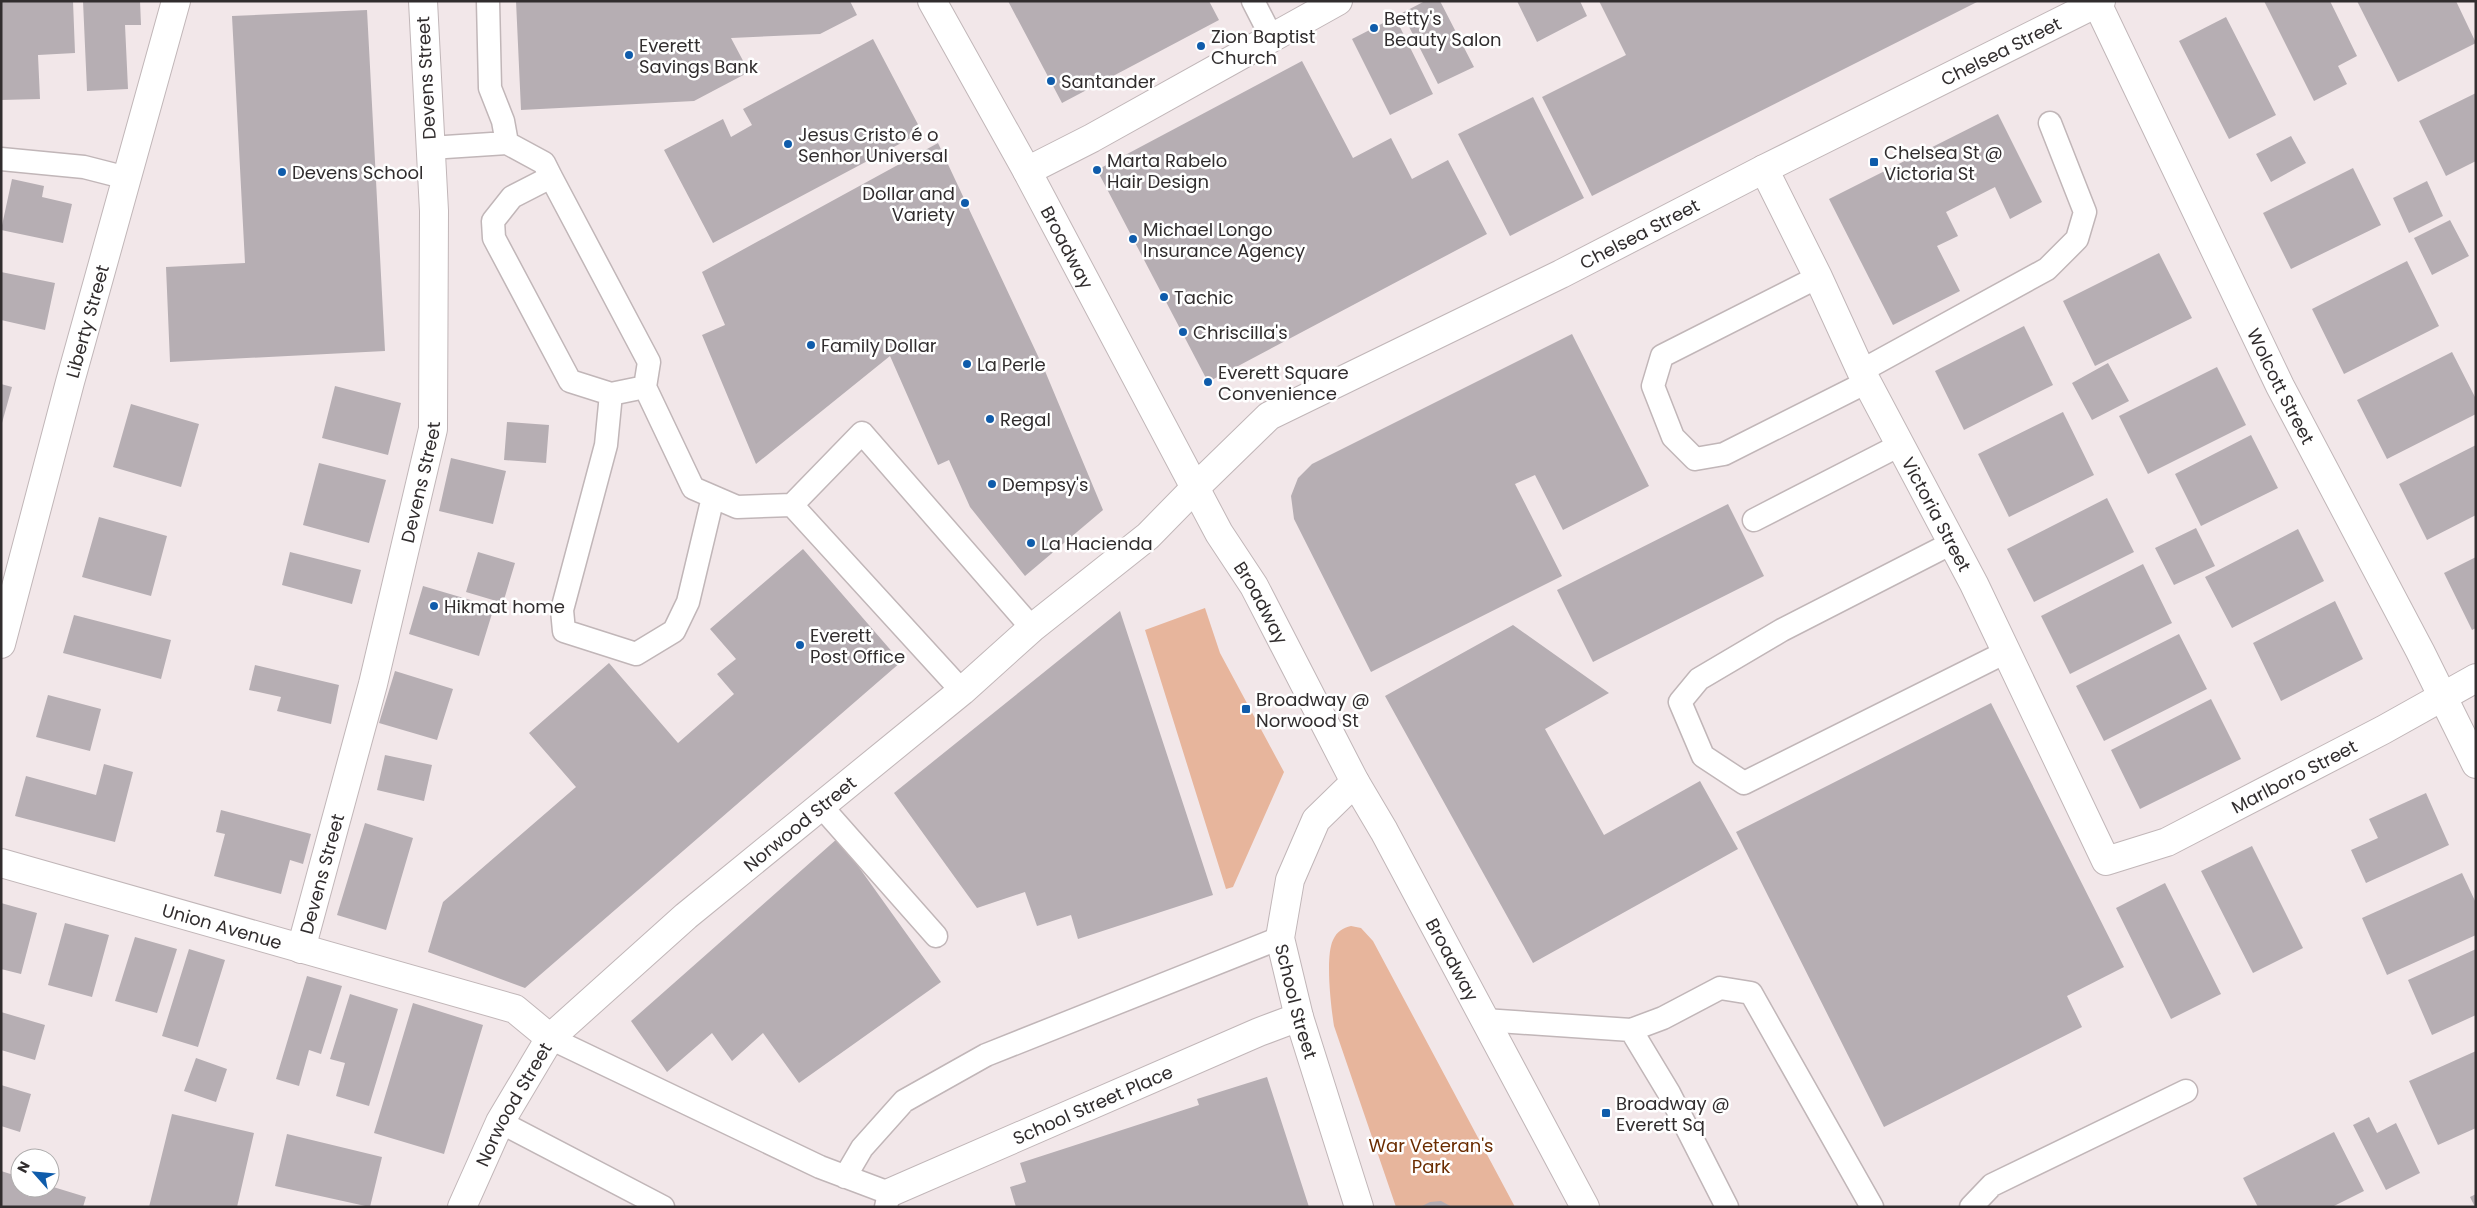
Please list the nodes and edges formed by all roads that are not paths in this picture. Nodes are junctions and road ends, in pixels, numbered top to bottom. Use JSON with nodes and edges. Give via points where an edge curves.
{"nodes":[{"id":1,"x":176,"y":1,"type":"edge"},
{"id":2,"x":423,"y":1,"type":"edge"},
{"id":3,"x":488,"y":1,"type":"edge"},
{"id":4,"x":932,"y":1,"type":"edge"},
{"id":5,"x":1253,"y":1,"type":"edge"},
{"id":6,"x":1338,"y":1,"type":"edge"},
{"id":7,"x":2099,"y":2,"type":"edge"},
{"id":8,"x":1272,"y":38,"type":"junction"},
{"id":9,"x":2050,"y":123,"type":"dead end"},
{"id":10,"x":506,"y":143,"type":"junction"},
{"id":11,"x":430,"y":148,"type":"junction"},
{"id":12,"x":1,"y":159,"type":"edge"},
{"id":13,"x":1764,"y":169,"type":"junction"},
{"id":14,"x":1027,"y":171,"type":"junction"},
{"id":15,"x":551,"y":177,"type":"junction"},
{"id":16,"x":127,"y":178,"type":"junction"},
{"id":17,"x":1818,"y":277,"type":"junction"},
{"id":18,"x":1864,"y":376,"type":"junction"},
{"id":19,"x":645,"y":387,"type":"junction"},
{"id":20,"x":611,"y":394,"type":"junction"},
{"id":21,"x":1900,"y":444,"type":"junction"},
{"id":22,"x":1195,"y":488,"type":"junction"},
{"id":23,"x":714,"y":497,"type":"junction"},
{"id":24,"x":792,"y":505,"type":"junction"},
{"id":25,"x":1754,"y":520,"type":"dead end"},
{"id":26,"x":1952,"y":543,"type":"junction"},
{"id":27,"x":1032,"y":628,"type":"junction"},
{"id":28,"x":1,"y":644,"type":"edge"},
{"id":29,"x":2006,"y":652,"type":"junction"},
{"id":30,"x":2476,"y":678,"type":"edge"},
{"id":31,"x":962,"y":691,"type":"junction"},
{"id":32,"x":2443,"y":698,"type":"junction"},
{"id":33,"x":2476,"y":764,"type":"edge"},
{"id":34,"x":1355,"y":782,"type":"junction"},
{"id":35,"x":821,"y":806,"type":"junction"},
{"id":36,"x":2106,"y":861,"type":"joint"},
{"id":37,"x":1,"y":863,"type":"edge"},
{"id":38,"x":936,"y":936,"type":"dead end"},
{"id":39,"x":1280,"y":938,"type":"junction"},
{"id":40,"x":302,"y":949,"type":"junction"},
{"id":41,"x":1299,"y":1017,"type":"junction"},
{"id":42,"x":1484,"y":1020,"type":"junction"},
{"id":43,"x":1631,"y":1030,"type":"junction"},
{"id":44,"x":550,"y":1038,"type":"junction"},
{"id":45,"x":2186,"y":1091,"type":"dead end"},
{"id":46,"x":500,"y":1122,"type":"junction"},
{"id":47,"x":846,"y":1176,"type":"junction"},
{"id":48,"x":887,"y":1200,"type":"edge"},
{"id":49,"x":462,"y":1207,"type":"edge"},
{"id":50,"x":663,"y":1207,"type":"edge"},
{"id":51,"x":1359,"y":1207,"type":"edge"},
{"id":52,"x":1585,"y":1207,"type":"edge"},
{"id":53,"x":1727,"y":1207,"type":"edge"},
{"id":54,"x":1872,"y":1207,"type":"edge"},
{"id":55,"x":1971,"y":1207,"type":"edge"}],
"edges":[{"from":1,"to":16,"type":"street","name":"Liberty Street"},
{"from":2,"to":11,"type":"street","name":"Devens Street"},
{"from":3,"to":10,"type":"lane","via":[[490,88],[503,121]]},
{"from":4,"to":14,"type":"street","name":"Broadway"},
{"from":5,"to":8,"type":"lane"},
{"from":6,"to":8,"type":"street"},
{"from":7,"to":13,"type":"street","name":"Chelsea Street"},
{"from":7,"to":32,"type":"street","name":"Wolcott Street","via":[[2280,386]]},
{"from":8,"to":14,"type":"street"},
{"from":9,"to":18,"type":"lane","via":[[2085,212],[2077,239],[2047,269]]},
{"from":10,"to":11,"type":"lane"},
{"from":10,"to":15,"type":"lane","via":[[544,163]]},
{"from":11,"to":40,"type":"street","name":"Devens Street","via":[[434,211],[433,429],[373,684]]},
{"from":12,"to":16,"type":"lane","via":[[84,167]]},
{"from":13,"to":17,"type":"street","name":"Victoria Street"},
{"from":13,"to":22,"type":"street","name":"Chelsea Street","via":[[1561,274],[1269,416]]},
{"from":14,"to":22,"type":"street","name":"Broadway"},
{"from":15,"to":19,"type":"lane","via":[[649,362]]},
{"from":15,"to":20,"type":"lane","via":[[512,197],[493,221],[494,238],[570,381]]},
{"from":16,"to":28,"type":"street","name":"Liberty Street"},
{"from":17,"to":18,"type":"street","name":"Victoria Street"},
{"from":17,"to":18,"type":"lane","via":[[1662,356],[1653,386],[1673,436],[1695,459],[1724,454]]},
{"from":18,"to":21,"type":"street","name":"Victoria Street"},
{"from":19,"to":20,"type":"lane"},
{"from":19,"to":23,"type":"lane","via":[[693,488]]},
{"from":20,"to":23,"type":"lane","via":[[606,445],[562,610],[564,631],[636,654],[674,630],[688,602]]},
{"from":21,"to":25,"type":"lane"},
{"from":21,"to":26,"type":"street","name":"Victoria Street"},
{"from":22,"to":27,"type":"street","name":"Norwood Street","via":[[1148,536]]},
{"from":22,"to":34,"type":"street","name":"Broadway","via":[[1254,586]]},
{"from":23,"to":24,"type":"lane","via":[[737,507]]},
{"from":24,"to":27,"type":"lane","via":[[862,433]]},
{"from":24,"to":31,"type":"lane"},
{"from":26,"to":29,"type":"street","name":"Victoria Street"},
{"from":26,"to":29,"type":"lane","via":[[1782,630],[1699,679],[1680,702],[1703,756],[1744,783]]},
{"from":27,"to":31,"type":"street","name":"Norwood Street"},
{"from":29,"to":36,"type":"street","name":"Victoria Street"},
{"from":30,"to":32,"type":"street","name":"Marlboro Street"},
{"from":31,"to":35,"type":"street","name":"Norwood Street"},
{"from":32,"to":33,"type":"street","name":"Wolcott Street"},
{"from":32,"to":36,"type":"street","name":"Marlboro Street","via":[[2167,842]]},
{"from":34,"to":39,"type":"street","name":"School Street","via":[[1316,820],[1290,880]]},
{"from":34,"to":42,"type":"street","name":"Broadway"},
{"from":35,"to":38,"type":"lane"},
{"from":35,"to":44,"type":"street","name":"Norwood Street","via":[[686,916]]},
{"from":37,"to":40,"type":"street","name":"Union Avenue"},
{"from":39,"to":41,"type":"street","name":"School Street"},
{"from":39,"to":47,"type":"lane","via":[[986,1055],[904,1101],[862,1148]]},
{"from":40,"to":44,"type":"street","name":"Union Avenue","via":[[515,1009]]},
{"from":41,"to":48,"type":"street","name":"School Street Place","via":[[1259,1032]]},
{"from":41,"to":51,"type":"street","name":"School Street"},
{"from":42,"to":43,"type":"lane"},
{"from":42,"to":52,"type":"street","name":"Broadway"},
{"from":43,"to":53,"type":"lane","via":[[1669,1093]]},
{"from":43,"to":54,"type":"lane","via":[[1663,1018],[1720,988],[1751,993]]},
{"from":44,"to":46,"type":"street","name":"Norwood Street"},
{"from":44,"to":47,"type":"lane","via":[[820,1167]]},
{"from":45,"to":55,"type":"lane","via":[[1992,1185]]},
{"from":46,"to":49,"type":"street","name":"Norwood Street"},
{"from":46,"to":50,"type":"lane"},
{"from":47,"to":48,"type":"lane"}]}
